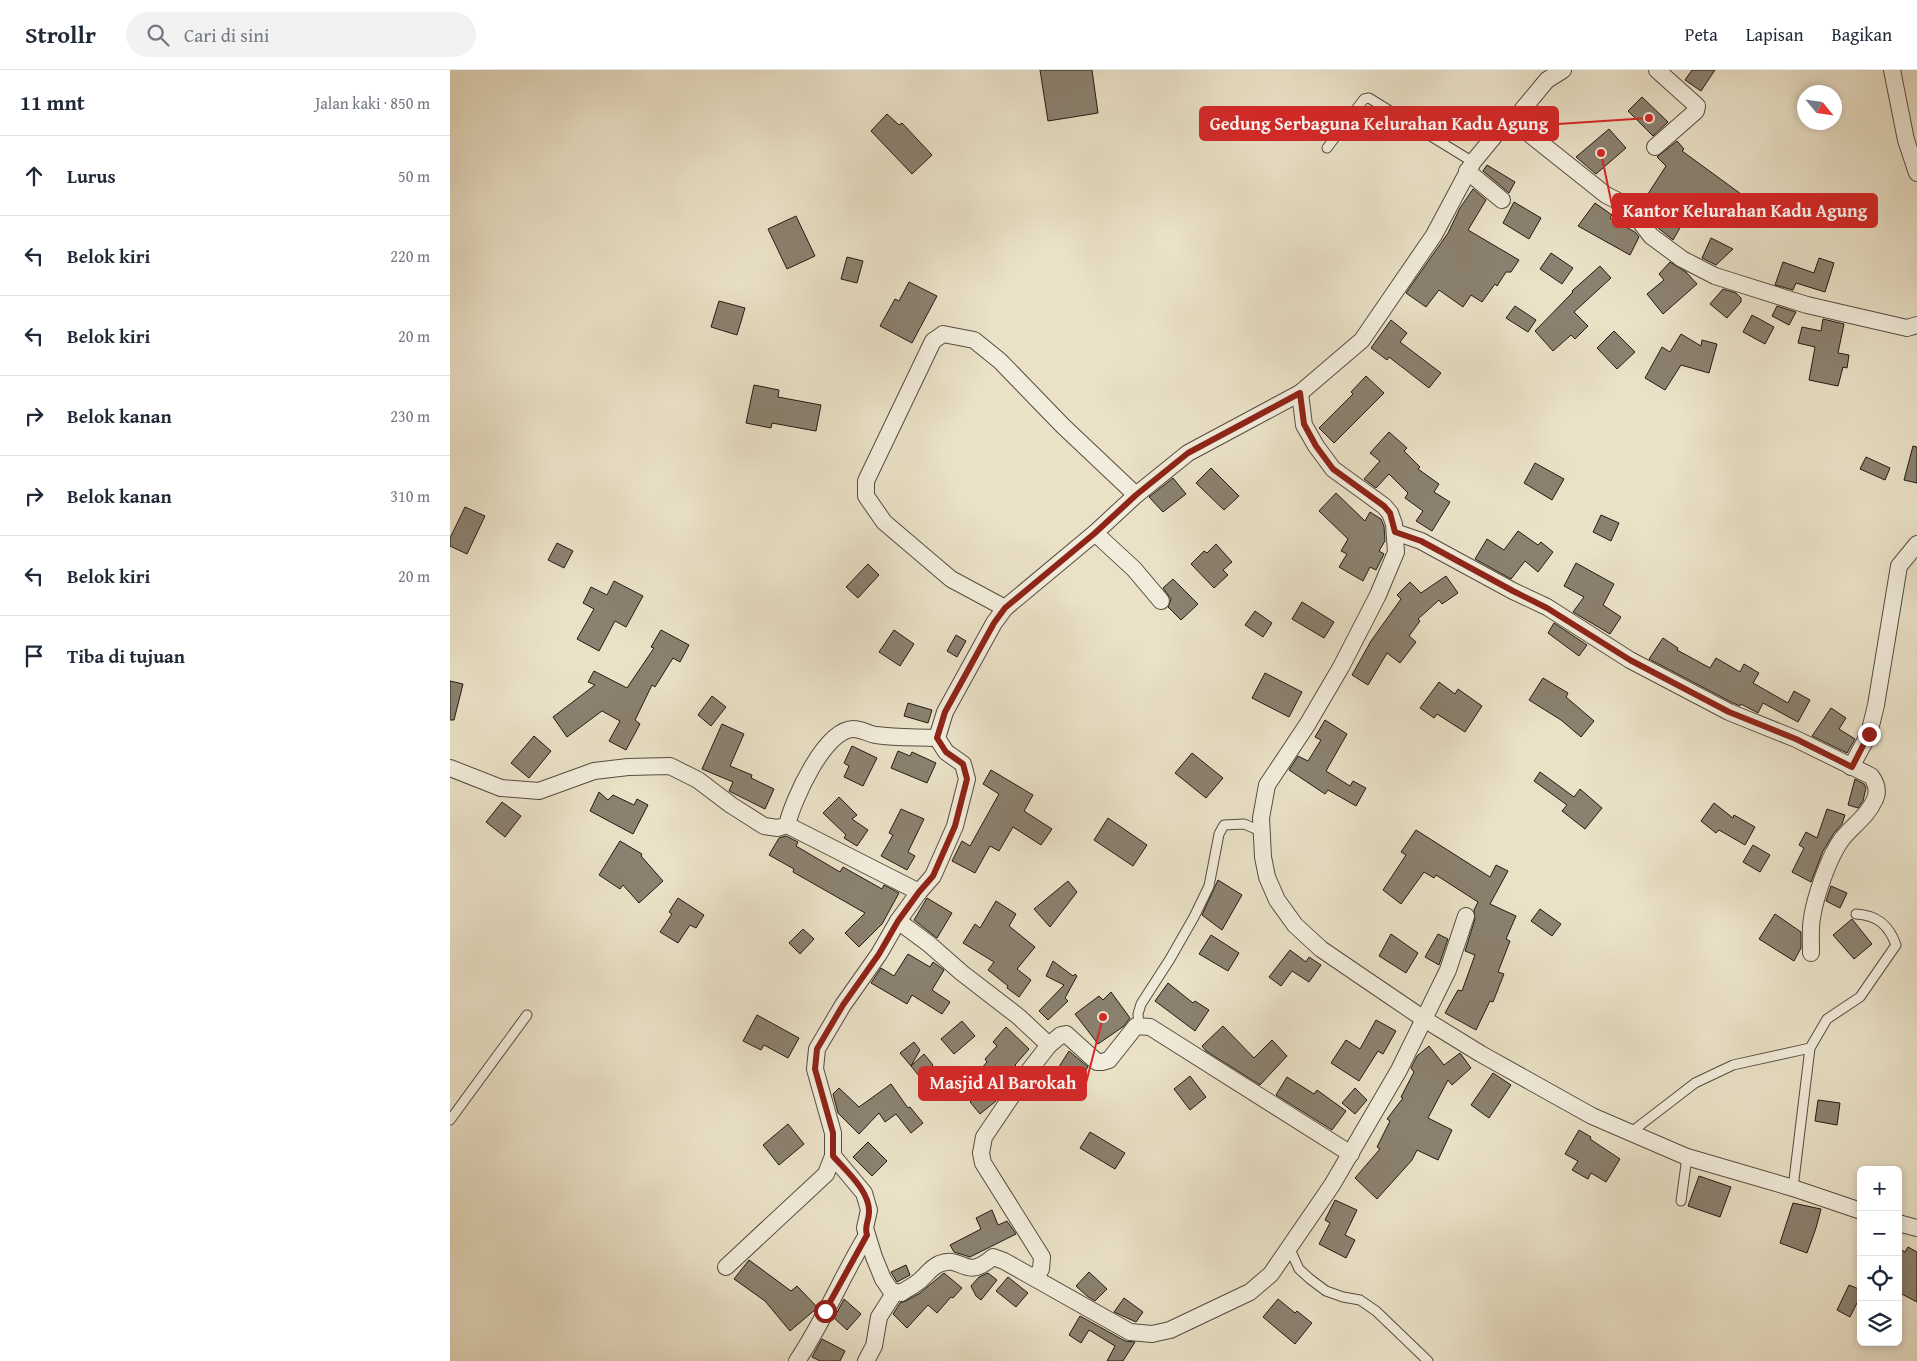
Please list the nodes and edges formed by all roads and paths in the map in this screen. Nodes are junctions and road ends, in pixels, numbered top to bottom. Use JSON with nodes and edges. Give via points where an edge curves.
{"nodes":[{"id":1,"x":1562,"y":70,"type":"edge"},
{"id":2,"x":1657,"y":70,"type":"edge"},
{"id":3,"x":1892,"y":70,"type":"edge"},
{"id":4,"x":1512,"y":120,"type":"junction"},
{"id":5,"x":1655,"y":147,"type":"dead end"},
{"id":6,"x":1327,"y":148,"type":"dead end"},
{"id":7,"x":1470,"y":167,"type":"junction"},
{"id":8,"x":1917,"y":173,"type":"edge"},
{"id":9,"x":1502,"y":200,"type":"dead end"},
{"id":10,"x":1917,"y":325,"type":"edge"},
{"id":11,"x":1300,"y":393,"type":"junction"},
{"id":12,"x":1136,"y":495,"type":"junction"},
{"id":13,"x":1395,"y":532,"type":"junction"},
{"id":14,"x":1095,"y":533,"type":"junction"},
{"id":15,"x":1917,"y":544,"type":"edge"},
{"id":16,"x":1160,"y":601,"type":"dead end"},
{"id":17,"x":1005,"y":608,"type":"junction"},
{"id":18,"x":937,"y":738,"type":"junction"},
{"id":19,"x":1852,"y":767,"type":"junction"},
{"id":20,"x":450,"y":768,"type":"edge"},
{"id":21,"x":787,"y":825,"type":"junction"},
{"id":22,"x":1261,"y":831,"type":"junction"},
{"id":23,"x":919,"y":892,"type":"junction"},
{"id":24,"x":1856,"y":914,"type":"dead end"},
{"id":25,"x":1466,"y":916,"type":"dead end"},
{"id":26,"x":898,"y":921,"type":"junction"},
{"id":27,"x":1811,"y":953,"type":"dead end"},
{"id":28,"x":527,"y":1015,"type":"dead end"},
{"id":29,"x":1424,"y":1019,"type":"junction"},
{"id":30,"x":1139,"y":1025,"type":"junction"},
{"id":31,"x":1049,"y":1045,"type":"junction"},
{"id":32,"x":1810,"y":1048,"type":"junction"},
{"id":33,"x":450,"y":1120,"type":"edge"},
{"id":34,"x":1630,"y":1133,"type":"junction"},
{"id":35,"x":1351,"y":1154,"type":"junction"},
{"id":36,"x":833,"y":1156,"type":"junction"},
{"id":37,"x":1687,"y":1157,"type":"junction"},
{"id":38,"x":1793,"y":1188,"type":"junction"},
{"id":39,"x":1681,"y":1201,"type":"dead end"},
{"id":40,"x":1857,"y":1210,"type":"edge"},
{"id":41,"x":1902,"y":1224,"type":"edge"},
{"id":42,"x":1917,"y":1228,"type":"edge"},
{"id":43,"x":867,"y":1235,"type":"junction"},
{"id":44,"x":1289,"y":1247,"type":"junction"},
{"id":45,"x":726,"y":1267,"type":"dead end"},
{"id":46,"x":1035,"y":1278,"type":"junction"},
{"id":47,"x":895,"y":1292,"type":"junction"},
{"id":48,"x":797,"y":1361,"type":"edge"},
{"id":49,"x":866,"y":1361,"type":"edge"},
{"id":50,"x":1428,"y":1361,"type":"edge"}],
"edges":[{"from":1,"to":4,"type":"street","via":[[1547,80]]},
{"from":2,"to":5,"type":"street","via":[[1697,106],[1696,112]]},
{"from":3,"to":8,"type":"street","via":[[1906,140]]},
{"from":4,"to":7,"type":"street","via":[[1501,128]]},
{"from":4,"to":10,"type":"street","via":[[1606,195],[1628,206],[1651,236],[1715,276],[1807,305],[1907,328]]},
{"from":6,"to":7,"type":"lane","via":[[1364,99],[1369,98]]},
{"from":7,"to":9,"type":"street"},
{"from":7,"to":11,"type":"street","via":[[1434,235],[1362,340]]},
{"from":11,"to":12,"type":"street","via":[[1188,453]]},
{"from":11,"to":13,"type":"street","via":[[1304,424],[1316,446],[1333,469],[1384,506],[1390,513]]},
{"from":12,"to":14,"type":"street"},
{"from":12,"to":17,"type":"street","via":[[1000,361],[974,340],[943,334],[933,341],[866,480],[866,496],[884,522],[951,579]]},
{"from":13,"to":19,"type":"street","via":[[1421,541],[1547,608],[1630,660],[1729,712],[1796,739]]},
{"from":13,"to":22,"type":"street","via":[[1396,552],[1370,611],[1312,716],[1267,785]]},
{"from":14,"to":16,"type":"street","via":[[1134,569]]},
{"from":14,"to":17,"type":"street"},
{"from":15,"to":19,"type":"street","via":[[1899,566],[1876,705],[1869,734]]},
{"from":17,"to":18,"type":"street","via":[[945,712]]},
{"from":18,"to":21,"type":"street","via":[[876,735],[853,728],[834,736],[816,758]]},
{"from":18,"to":23,"type":"street","via":[[946,752],[963,764],[967,779],[955,826],[933,876]]},
{"from":19,"to":27,"type":"street","via":[[1871,776],[1877,792],[1867,812],[1841,839],[1825,874],[1812,918]]},
{"from":20,"to":21,"type":"street","via":[[501,788],[539,790],[594,771],[670,766],[698,780],[764,826],[778,828]]},
{"from":21,"to":23,"type":"street"},
{"from":22,"to":29,"type":"street","via":[[1267,877],[1277,900],[1295,925],[1321,949]]},
{"from":22,"to":30,"type":"lane","via":[[1244,824],[1224,825],[1219,834],[1209,886],[1170,959],[1141,1004]]},
{"from":23,"to":26,"type":"street"},
{"from":24,"to":32,"type":"lane","via":[[1877,918],[1893,936],[1896,945],[1860,997],[1827,1018]]},
{"from":25,"to":29,"type":"street","via":[[1448,970]]},
{"from":26,"to":31,"type":"street","via":[[1019,1017]]},
{"from":26,"to":36,"type":"street","via":[[817,1049],[815,1069],[833,1133]]},
{"from":28,"to":33,"type":"lane"},
{"from":29,"to":34,"type":"street","via":[[1592,1116]]},
{"from":29,"to":35,"type":"street"},
{"from":30,"to":31,"type":"street","via":[[1109,1060],[1102,1062],[1097,1062],[1066,1034]]},
{"from":30,"to":35,"type":"street","via":[[1150,1027]]},
{"from":31,"to":46,"type":"street","via":[[991,1125],[984,1137],[981,1153],[982,1162],[1042,1257],[1041,1269]]},
{"from":32,"to":34,"type":"lane","via":[[1733,1065],[1703,1079]]},
{"from":32,"to":38,"type":"lane"},
{"from":34,"to":37,"type":"street"},
{"from":35,"to":44,"type":"street"},
{"from":36,"to":43,"type":"street","via":[[864,1193],[869,1210],[865,1228]]},
{"from":36,"to":45,"type":"street","via":[[826,1174]]},
{"from":37,"to":38,"type":"street"},
{"from":37,"to":39,"type":"lane"},
{"from":38,"to":40,"type":"street"},
{"from":41,"to":42,"type":"street"},
{"from":43,"to":47,"type":"street","via":[[883,1279]]},
{"from":43,"to":48,"type":"street"},
{"from":44,"to":46,"type":"street","via":[[1271,1274],[1250,1292],[1170,1330],[1152,1334],[1130,1332]]},
{"from":44,"to":50,"type":"lane","via":[[1299,1268],[1310,1279],[1326,1291],[1360,1300],[1376,1311]]},
{"from":46,"to":47,"type":"street","via":[[993,1257],[974,1269],[963,1268],[957,1263],[940,1264],[901,1293]]},
{"from":47,"to":49,"type":"street","via":[[879,1317],[874,1346]]}]}
